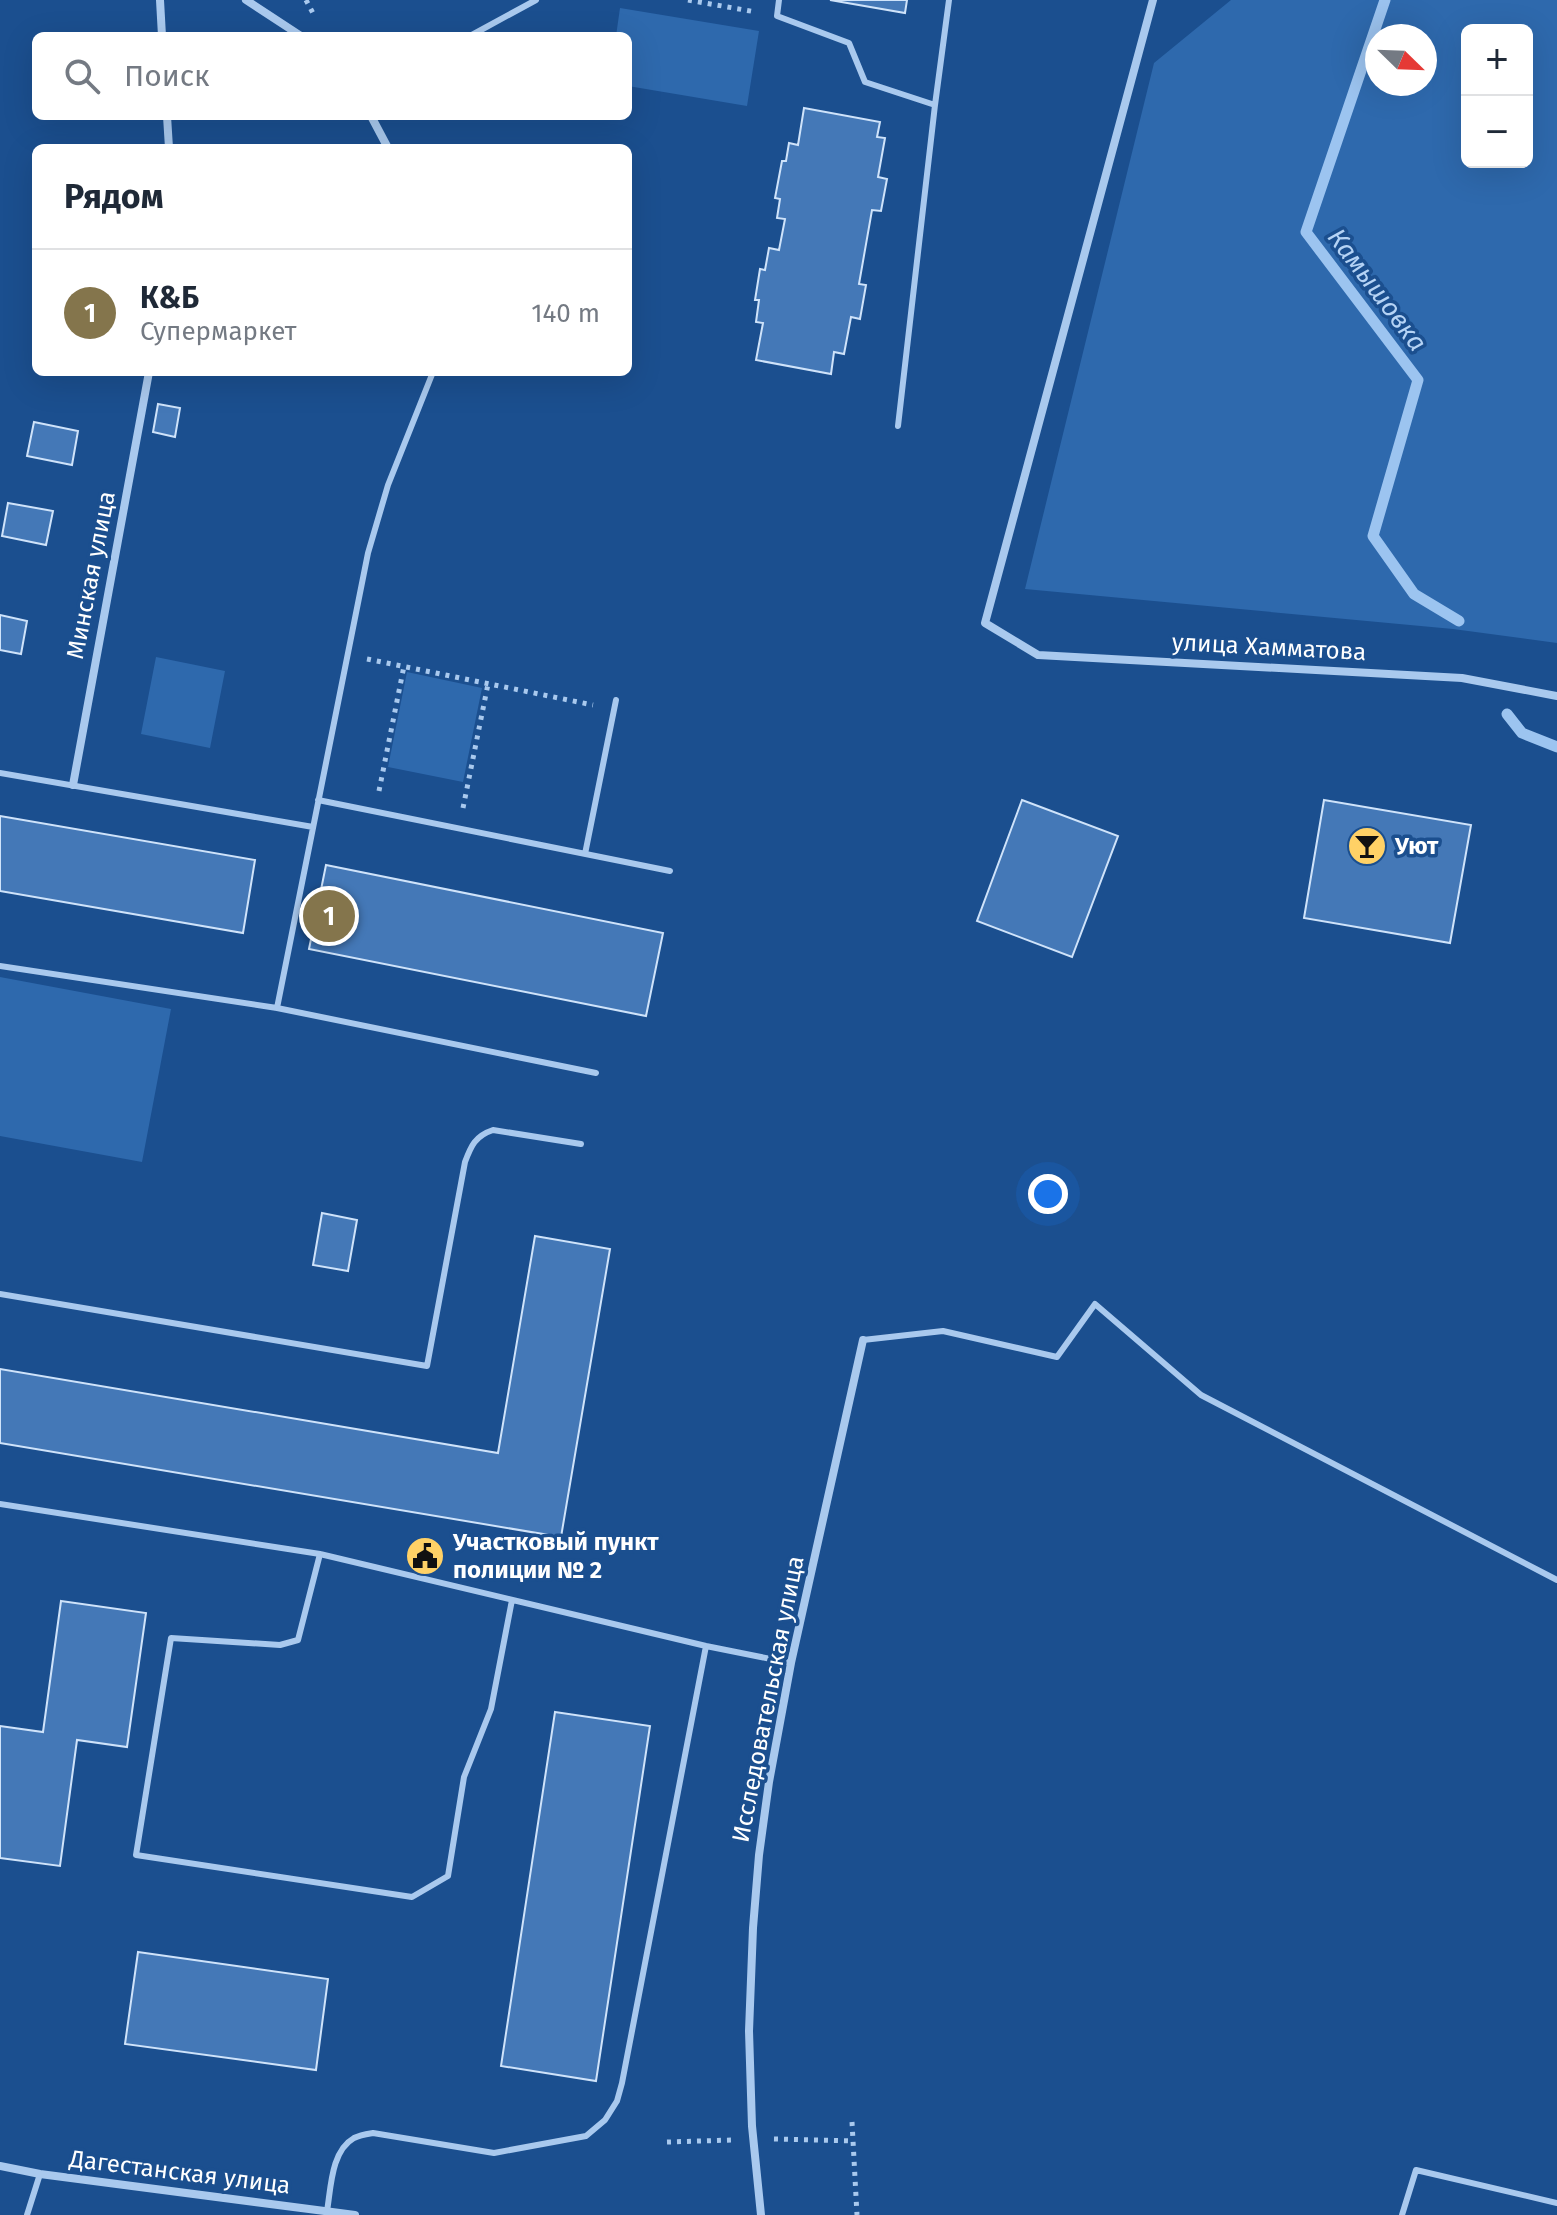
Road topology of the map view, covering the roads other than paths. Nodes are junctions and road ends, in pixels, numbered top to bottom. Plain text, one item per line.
1 (160, 0) edge
2 (246, 0) edge
3 (536, 0) edge
4 (779, 0) edge
5 (949, 0) edge
6 (1153, 0) edge
7 (162, 32) edge
8 (295, 32) edge
9 (477, 32) edge
10 (935, 105) junction
11 (167, 120) edge
12 (373, 120) edge
13 (169, 144) edge
14 (386, 144) edge
15 (148, 376) edge
16 (431, 376) edge
17 (898, 426) dead end
18 (1557, 696) edge
19 (616, 700) dead end
20 (0, 773) edge
21 (73, 785) junction
22 (318, 800) junction
23 (313, 827) junction
24 (585, 854) junction
25 (670, 871) dead end
26 (0, 966) edge
27 (277, 1008) junction
28 (596, 1073) dead end
29 (581, 1144) dead end
30 (0, 1294) edge
31 (863, 1340) joint
32 (0, 1504) edge
33 (320, 1554) junction
34 (1557, 1580) edge
35 (512, 1600) junction
36 (706, 1646) junction
37 (791, 1663) junction
38 (0, 2166) edge
39 (40, 2174) junction
40 (1557, 2203) edge
41 (327, 2211) junction
42 (27, 2215) edge
43 (355, 2215) edge
44 (761, 2215) edge
45 (1402, 2215) edge

1 - 7 street
2 - 8 street
3 - 9 lane
4 - 10 lane
5 - 10 lane
6 - 18 street, улица Хамматова
10 - 17 lane
11 - 13 street
12 - 14 street
15 - 21 street, Минская улица
16 - 22 lane
19 - 24 lane
20 - 21 lane
21 - 23 lane
22 - 23 lane
22 - 24 lane
23 - 27 lane
24 - 25 lane
26 - 27 lane
27 - 28 lane
29 - 30 lane
31 - 34 lane
31 - 37 street, Исследовательская улица
32 - 33 lane
33 - 35 lane
33 - 35 lane
35 - 36 lane
36 - 37 lane
36 - 41 lane
37 - 44 street, Исследовательская улица
38 - 39 street, Дагестанская улица
39 - 41 street, Дагестанская улица
39 - 42 lane
40 - 45 lane
41 - 43 street, Дагестанская улица

